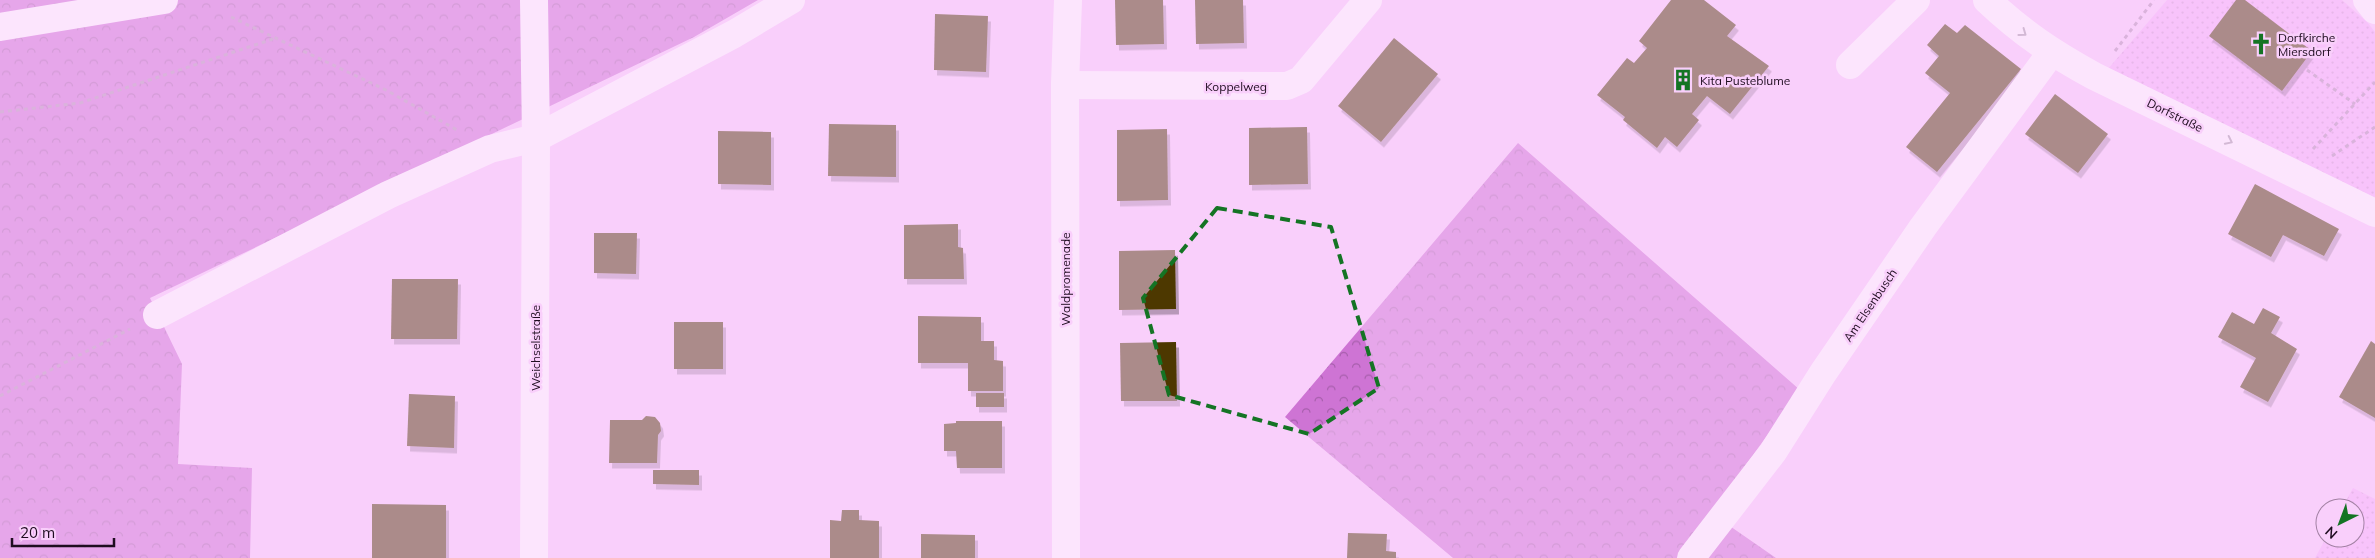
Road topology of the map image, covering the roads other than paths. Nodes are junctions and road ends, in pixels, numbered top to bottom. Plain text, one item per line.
1 (164, 0) edge
2 (534, 0) edge
3 (791, 0) edge
4 (1068, 0) edge
5 (1368, 0) edge
6 (1916, 0) edge
7 (1987, 0) edge
8 (2367, 0) edge
9 (2375, 10) edge
10 (0, 27) edge
11 (2051, 53) junction
12 (1850, 65) dead end
13 (1065, 85) junction
14 (536, 138) junction
15 (2375, 213) edge
16 (157, 315) road end
17 (534, 558) edge
18 (1066, 558) edge
19 (1691, 558) edge

1 - 10 street
2 - 14 street, Weichselstraße
3 - 14 street
4 - 13 street, Waldpromenade
5 - 13 street, Koppelweg
6 - 12 street
7 -> 11 street, Dorfstraße
8 - 9 street
11 -> 15 street, Dorfstraße
11 - 19 street, Am Elsenbusch
13 - 18 street, Waldpromenade
14 - 16 street
14 - 17 street, Weichselstraße

